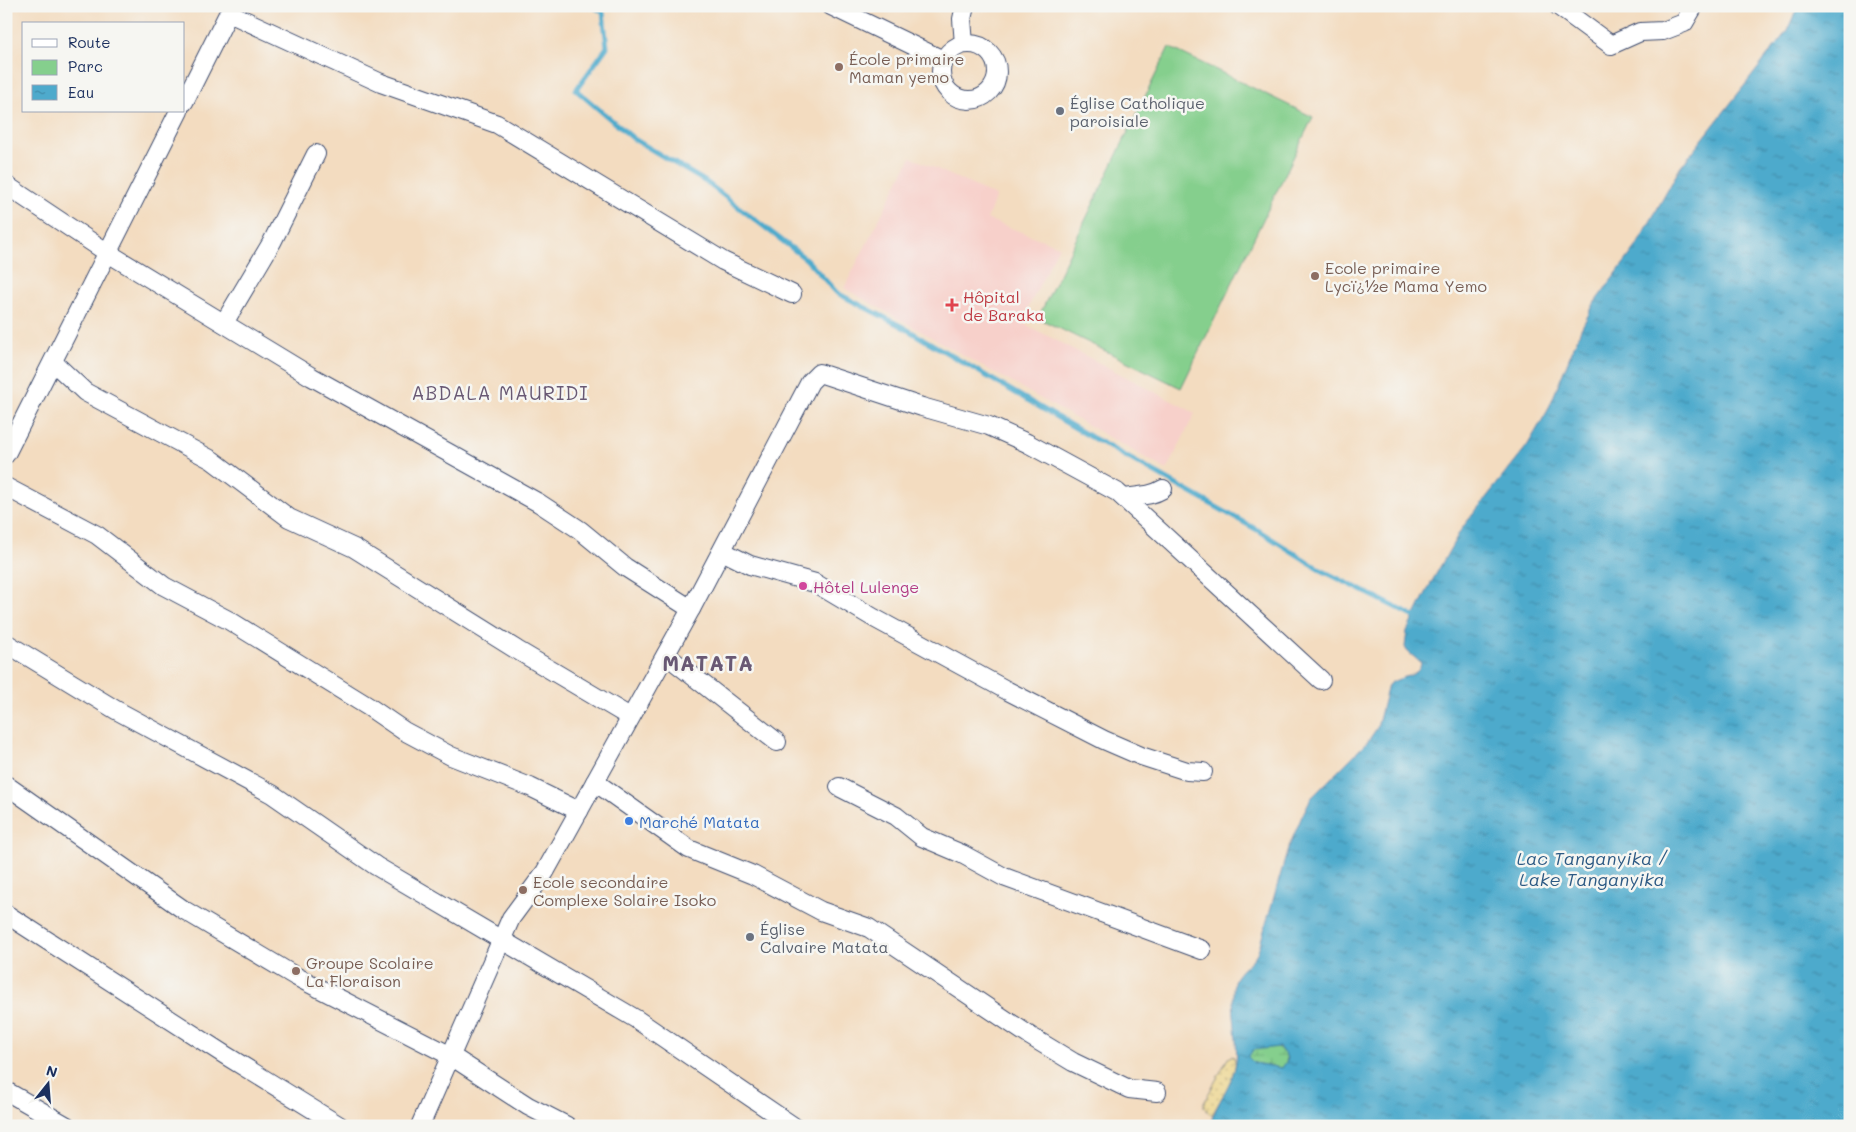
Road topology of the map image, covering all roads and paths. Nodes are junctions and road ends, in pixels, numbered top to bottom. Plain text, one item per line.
1 (831, 6) edge
2 (965, 6) edge
3 (1558, 6) edge
4 (1694, 6) edge
5 (230, 9) edge
6 (964, 44) junction
7 (943, 60) junction
8 (185, 100) edge
9 (178, 112) edge
10 (316, 154) dead end
11 (6, 185) edge
12 (108, 253) junction
13 (792, 294) dead end
14 (224, 323) junction
15 (53, 362) junction
16 (6, 454) edge
17 (6, 487) edge
18 (1163, 489) dead end
19 (1125, 498) junction
20 (722, 551) junction
21 (691, 609) junction
22 (6, 643) edge
23 (666, 655) junction
24 (1322, 680) dead end
25 (630, 717) junction
26 (777, 742) dead end
27 (1203, 772) dead end
28 (595, 782) junction
29 (6, 785) edge
30 (839, 787) dead end
31 (578, 811) junction
32 (6, 914) edge
33 (501, 941) junction
34 (1202, 950) dead end
35 (451, 1056) junction
36 (1157, 1092) dead end
37 (9, 1098) edge
38 (67, 1126) edge
39 (340, 1126) edge
40 (420, 1126) edge
41 (567, 1126) edge
42 (793, 1126) edge

1 - 7 street
2 - 6 street
3 - 4 street
5 - 8 street
5 - 13 street
6 - 7 street
6 - 7 street
9 - 12 street
10 - 14 street
11 - 12 street
12 - 14 street
12 - 15 street
14 - 21 street
15 - 16 street
15 - 25 street
17 - 31 street
18 - 19 street
19 - 20 street
19 - 24 street
20 - 21 street
20 - 27 street
21 - 23 street
22 - 33 street
23 - 25 street
23 - 26 street
25 - 28 street
28 - 31 street
28 - 36 street
29 - 35 street
30 - 34 street
31 - 33 street
32 - 39 street
33 - 35 street
33 - 42 street
35 - 40 street
35 - 41 street
37 - 38 street

